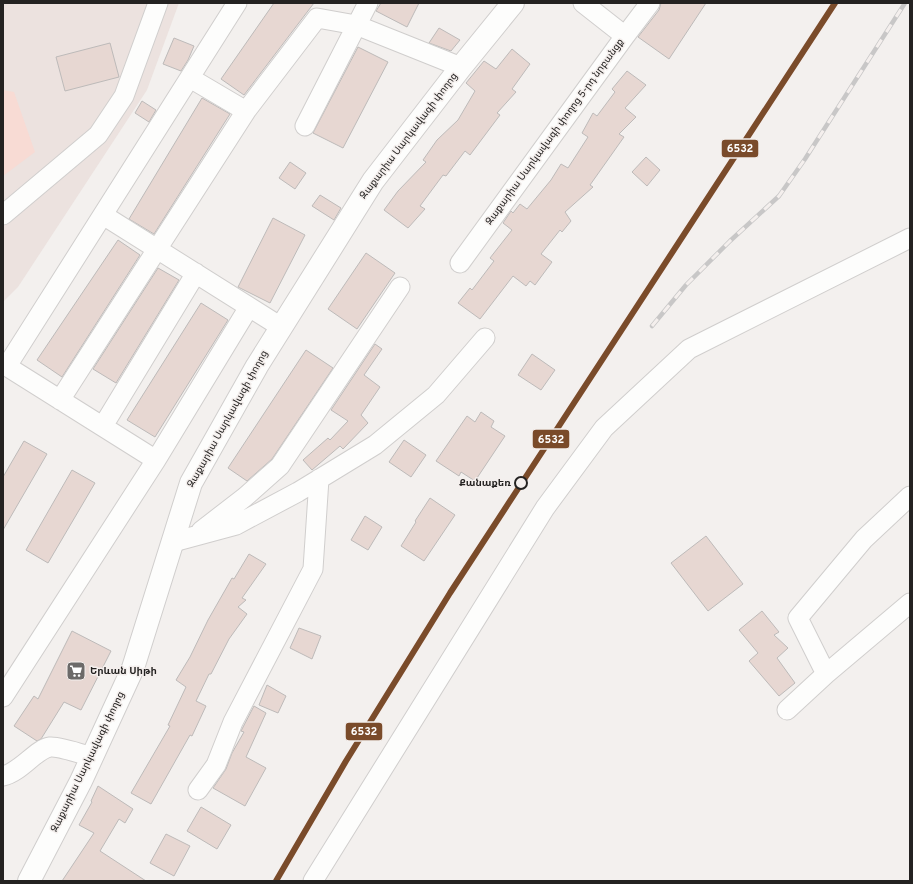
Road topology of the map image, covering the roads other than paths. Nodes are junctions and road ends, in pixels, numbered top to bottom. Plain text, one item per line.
1 (158, 3) edge
2 (237, 3) edge
3 (368, 3) edge
4 (513, 3) edge
5 (583, 3) edge
6 (650, 3) edge
7 (356, 25) junction
8 (625, 36) junction
9 (461, 67) junction
10 (190, 78) junction
11 (246, 111) junction
12 (305, 126) dead end
13 (3, 215) edge
14 (103, 215) junction
15 (910, 238) edge
16 (157, 249) junction
17 (460, 263) dead end
18 (196, 273) junction
19 (400, 287) dead end
20 (249, 307) junction
21 (281, 327) junction
22 (485, 338) dead end
23 (5, 365) edge
24 (60, 400) junction
25 (102, 426) junction
26 (156, 460) junction
27 (319, 479) junction
28 (910, 496) edge
29 (195, 536) junction
30 (173, 542) junction
31 (910, 603) edge
32 (826, 674) junction
33 (3, 697) edge
34 (787, 710) dead end
35 (92, 757) junction
36 (3, 776) edge
37 (198, 790) dead end
38 (29, 881) edge
39 (313, 881) edge

1 - 13 street
2 - 10 street
3 - 7 street
4 - 9 main road, Զաքարիա Սարկավագի փողոց
5 - 8 street
6 - 8 street, Զաքարիա Սարկավագի փողոց 5-րդ նրբանցք
7 - 9 street
7 - 11 street
7 - 12 street
8 - 17 street, Զաքարիա Սարկավագի փողոց 5-րդ նրբանցք
9 - 21 main road, Զաքարիա Սարկավագի փողոց
10 - 11 street
10 - 14 street
11 - 16 street
14 - 16 street
14 - 23 street
15 - 39 street
16 - 18 street
16 - 24 street
18 - 20 street
18 - 25 street
19 - 29 street
20 - 21 street
20 - 26 street
21 - 30 main road, Զաքարիա Սարկավագի փողոց
22 - 27 street
23 - 24 street
24 - 25 street
25 - 26 street
26 - 33 street
27 - 29 street
27 - 37 street
28 - 32 street
29 - 30 street
30 - 35 main road, Զաքարիա Սարկավագի փողոց
31 - 32 street
32 - 34 street
35 - 36 street
35 - 38 main road, Զաքարիա Սարկավագի փողոց

